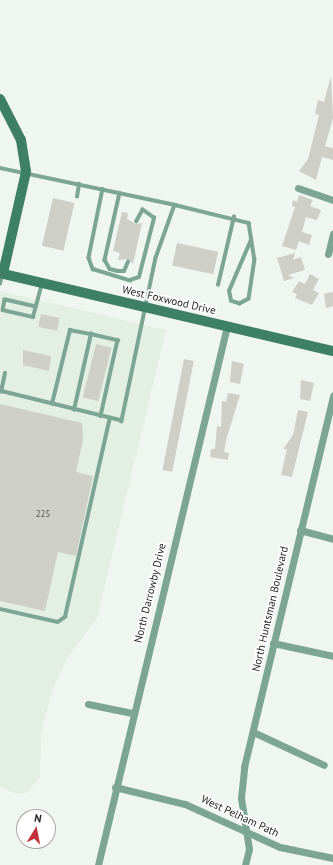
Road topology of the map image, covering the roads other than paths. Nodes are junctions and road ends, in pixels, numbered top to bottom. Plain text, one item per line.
1 (0, 99) edge
2 (0, 168) edge
3 (26, 172) junction
4 (80, 184) junction
5 (298, 188) dead end
6 (103, 189) junction
7 (120, 193) junction
8 (77, 197) dead end
9 (333, 200) edge
10 (175, 205) junction
11 (234, 217) junction
12 (137, 221) dead end
13 (333, 234) edge
14 (251, 240) junction
15 (328, 254) dead end
16 (128, 262) dead end
17 (1, 273) edge
18 (42, 282) junction
19 (0, 284) edge
20 (218, 285) dead end
21 (36, 307) junction
22 (147, 307) junction
23 (226, 326) junction
24 (91, 334) junction
25 (333, 351) edge
26 (5, 373) dead end
27 (0, 392) edge
28 (333, 395) edge
29 (52, 404) junction
30 (74, 410) junction
31 (101, 416) junction
32 (110, 418) junction
33 (330, 420) edge
34 (300, 530) junction
35 (333, 539) edge
36 (0, 609) edge
37 (273, 643) junction
38 (333, 656) edge
39 (88, 704) dead end
40 (132, 713) junction
41 (253, 732) junction
42 (324, 764) dead end
43 (115, 787) junction
44 (246, 830) junction
45 (333, 858) edge
46 (98, 865) edge
47 (245, 865) edge

1 - 3 main road
2 - 3 lane
3 - 4 lane
3 - 17 main road
4 - 6 lane
4 - 8 lane
5 - 9 street
6 - 7 lane
6 - 12 lane
7 - 10 lane
7 - 16 lane
10 - 11 lane
10 - 22 lane
11 - 14 lane
11 - 20 lane
13 - 15 street
14 - 14 lane
17 - 18 main road, West Foxwood Drive
17 - 19 lane
18 - 21 lane
18 - 22 main road, West Foxwood Drive
21 - 21 lane
22 - 23 main road, West Foxwood Drive
22 - 32 lane
23 - 25 main road, West Foxwood Drive
23 - 40 street, North Darrowby Drive
24 - 29 lane
24 - 30 lane
24 - 31 lane
26 - 27 lane
27 - 29 lane
28 - 33 street, North Huntsman Boulevard
29 - 30 lane
30 - 31 lane
31 - 32 lane
32 - 36 lane
33 - 34 street, North Huntsman Boulevard
34 - 35 street
34 - 37 street, North Huntsman Boulevard
37 - 38 street
37 - 41 street, North Huntsman Boulevard
39 - 40 street
40 - 43 street, North Darrowby Drive
41 - 42 street
41 - 44 street, North Huntsman Boulevard
43 - 44 street, West Pelham Path
43 - 46 street, North Darrowby Drive
44 - 45 street, West Pelham Path
44 - 47 street, North Huntsman Boulevard

